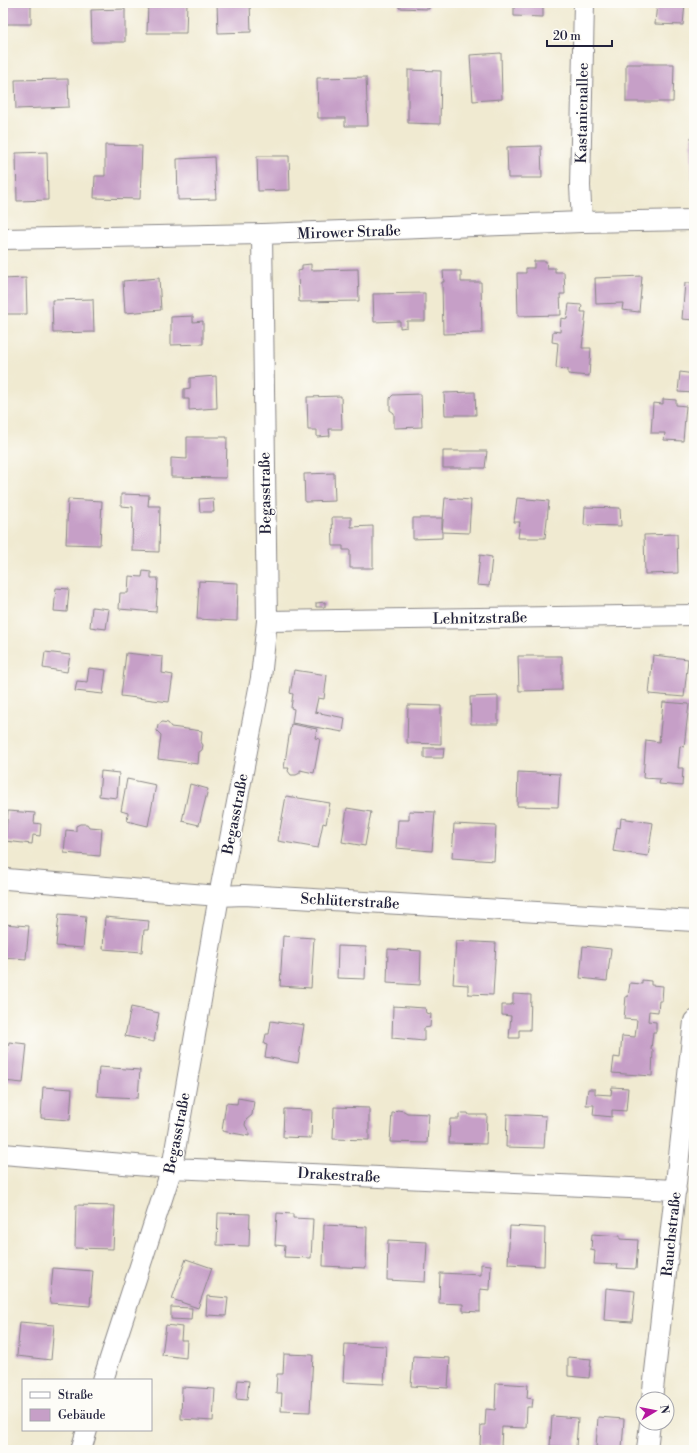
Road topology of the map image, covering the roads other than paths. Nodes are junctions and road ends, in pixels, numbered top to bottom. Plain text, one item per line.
1 (584, 3) edge
2 (694, 220) edge
3 (582, 222) junction
4 (262, 234) junction
5 (3, 239) edge
6 (694, 615) edge
7 (267, 621) junction
8 (6, 879) dead end
9 (219, 896) junction
10 (694, 921) edge
11 (694, 1021) edge
12 (3, 1154) edge
13 (172, 1168) junction
14 (676, 1190) junction
15 (103, 1379) edge
16 (653, 1391) edge
17 (87, 1431) edge
18 (649, 1431) edge
19 (81, 1450) edge
20 (647, 1450) edge

1 - 3 street, Kastanienallee
2 - 3 street, Mirower Straße
3 - 4 street, Mirower Straße
4 - 5 street, Mirower Straße
4 - 7 street, Begasstraße
6 - 7 street, Lehnitzstraße
7 - 9 street, Begasstraße
8 - 9 street, Schlüterstraße
9 - 10 street, Schlüterstraße
9 - 13 street, Begasstraße
11 - 14 street, Rauchstraße
12 - 13 street, Drakestraße
13 - 14 street, Drakestraße
13 - 15 street, Begasstraße
14 - 16 street, Rauchstraße
17 - 19 street
18 - 20 street

